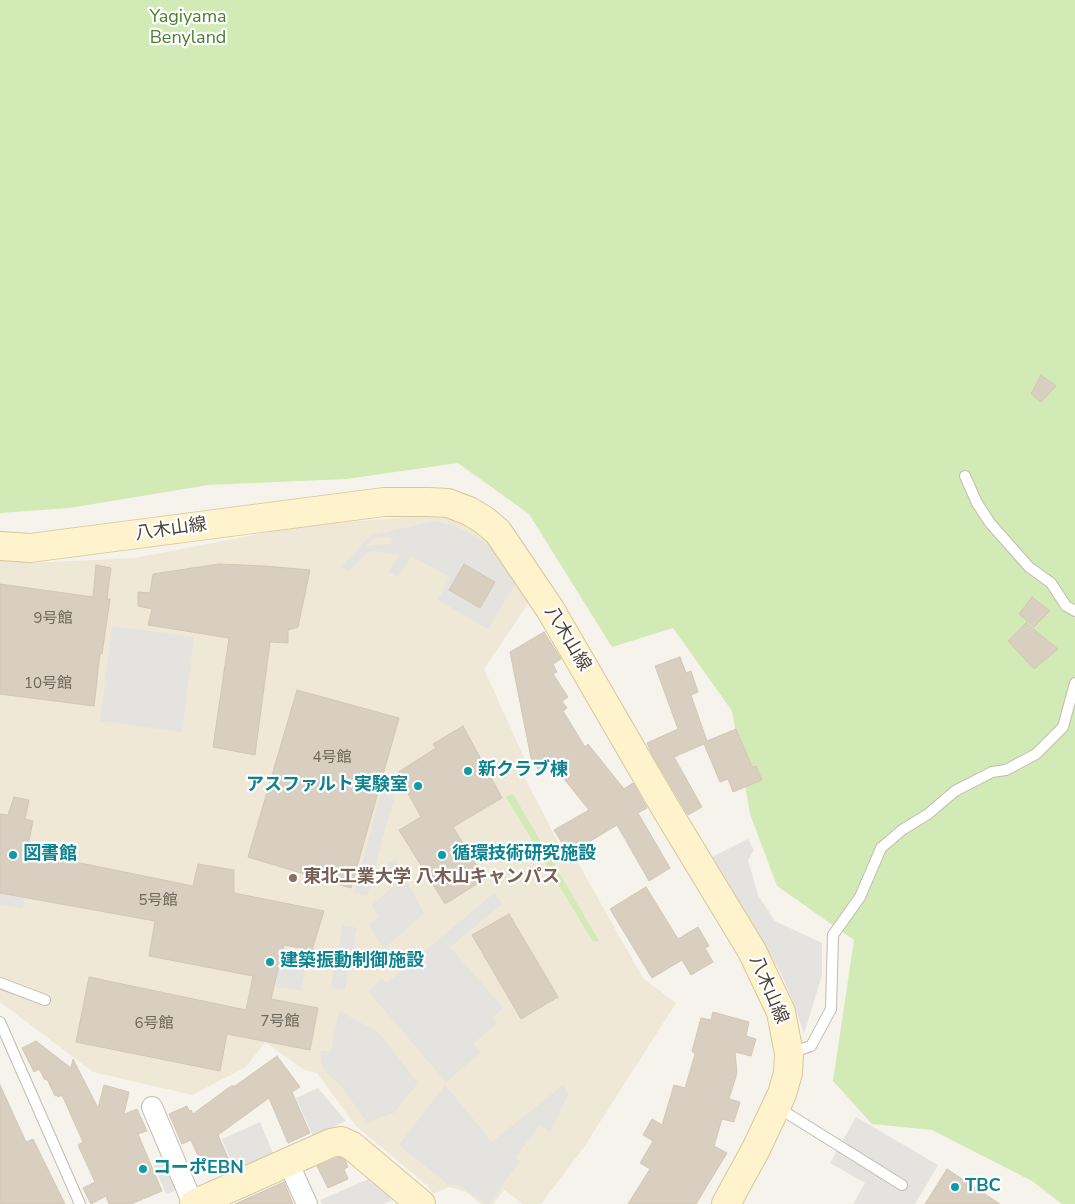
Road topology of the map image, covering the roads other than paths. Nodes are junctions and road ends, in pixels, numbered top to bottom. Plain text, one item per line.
1 (965, 476) dead end
2 (0, 546) edge
3 (1075, 611) edge
4 (1075, 683) edge
5 (0, 983) edge
6 (45, 1000) dead end
7 (0, 1022) edge
8 (789, 1054) junction
9 (152, 1107) dead end
10 (776, 1107) junction
11 (288, 1162) junction
12 (902, 1185) dead end
13 (80, 1204) edge
14 (193, 1204) edge
15 (307, 1204) edge
16 (421, 1204) edge
17 (726, 1204) edge

1 - 3 lane
2 - 8 street, 八木山線
4 - 8 lane
5 - 6 lane
7 - 13 lane
8 - 10 street, 八木山線
9 - 14 street
10 - 12 lane
10 - 17 street, 八木山線
11 - 14 street
11 - 15 street
11 - 16 street

